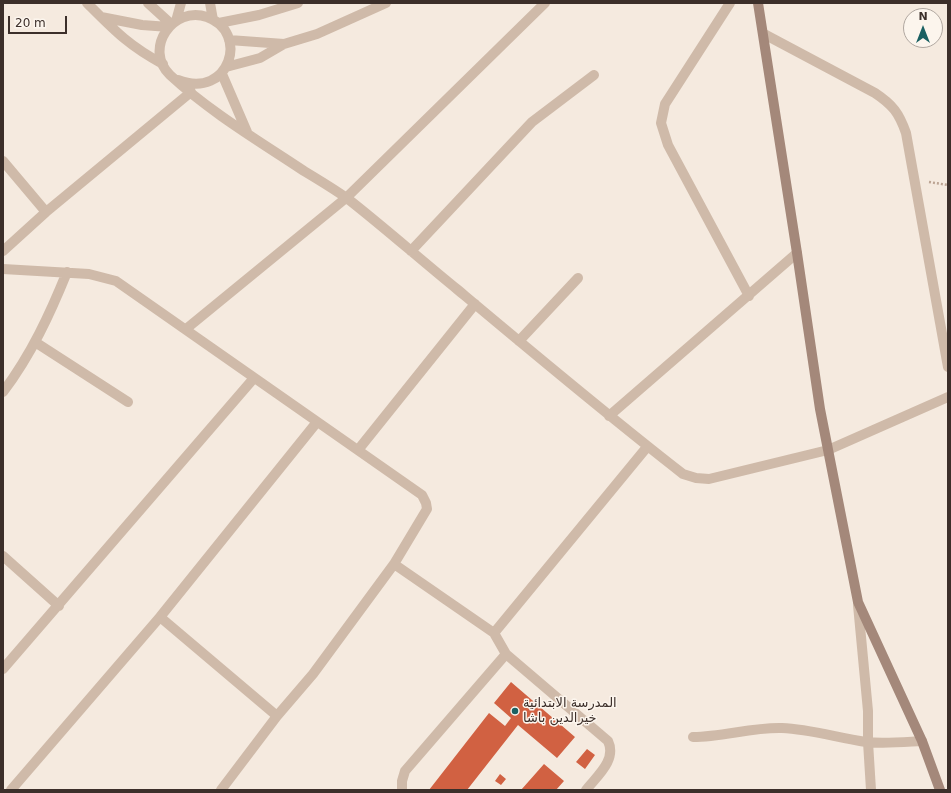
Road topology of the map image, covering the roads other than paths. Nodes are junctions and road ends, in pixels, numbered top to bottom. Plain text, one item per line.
1 (87, 3) edge
2 (148, 3) edge
3 (181, 3) edge
4 (210, 3) edge
5 (298, 3) edge
6 (386, 3) edge
7 (545, 3) edge
8 (730, 3) edge
9 (758, 3) edge
10 (101, 17) junction
11 (216, 21) junction
12 (172, 24) junction
13 (764, 34) junction
14 (229, 40) junction
15 (284, 44) junction
16 (163, 64) junction
17 (224, 70) junction
18 (594, 75) dead end
19 (178, 80) junction
20 (191, 92) junction
21 (248, 134) junction
22 (3, 160) edge
23 (346, 198) junction
24 (46, 212) junction
25 (411, 251) junction
26 (3, 252) edge
27 (797, 253) junction
28 (3, 269) edge
29 (67, 272) junction
30 (578, 278) dead end
31 (749, 296) junction
32 (475, 304) junction
33 (186, 329) junction
34 (519, 341) junction
35 (35, 342) junction
36 (948, 367) edge
37 (254, 378) junction
38 (3, 392) edge
39 (948, 397) edge
40 (128, 402) dead end
41 (609, 416) junction
42 (317, 422) junction
43 (647, 447) junction
44 (358, 450) junction
45 (828, 450) junction
46 (3, 556) edge
47 (394, 564) junction
48 (858, 602) junction
49 (59, 606) junction
50 (160, 617) junction
51 (494, 633) junction
52 (506, 654) junction
53 (3, 669) edge
54 (277, 716) junction
55 (693, 737) dead end
56 (922, 741) junction
57 (868, 742) junction
58 (11, 790) edge
59 (221, 790) edge
60 (402, 790) edge
61 (586, 790) edge
62 (871, 790) edge
63 (940, 790) edge

1 - 10 street
2 - 12 street
3 - 12 street
4 - 11 street
5 - 11 street
6 - 15 street
7 - 23 street
8 - 31 street
9 - 13 street
10 - 12 street
10 - 16 street
11 - 12 street
11 - 14 street
12 - 16 street
13 - 27 street
13 - 36 street
14 - 15 street
14 - 17 street
15 - 17 street
16 - 19 street
17 - 19 street
17 - 21 street
18 - 25 street
19 - 20 street
20 - 21 street
20 - 24 street
21 - 23 street
22 - 24 street
23 - 25 street
23 - 33 street
24 - 26 street
25 - 32 street
27 - 31 street
27 - 45 street
28 - 29 street
29 - 33 street
29 - 35 street
30 - 34 street
31 - 41 street
32 - 34 street
32 - 44 street
33 - 37 street
34 - 41 street
35 - 38 street
35 - 40 street
37 - 42 street
37 - 49 street
39 - 45 street
41 - 43 street
42 - 44 street
42 - 50 street
43 - 45 street
43 - 51 street
44 - 47 street
45 - 48 street
46 - 49 street
47 - 51 street
47 - 54 street
48 - 56 street
48 - 57 street
49 - 53 street
50 - 54 street
50 - 58 street
51 - 52 street
52 - 60 street
52 - 61 street
54 - 59 street
55 - 57 street
56 - 57 street
56 - 63 street
57 - 62 street

